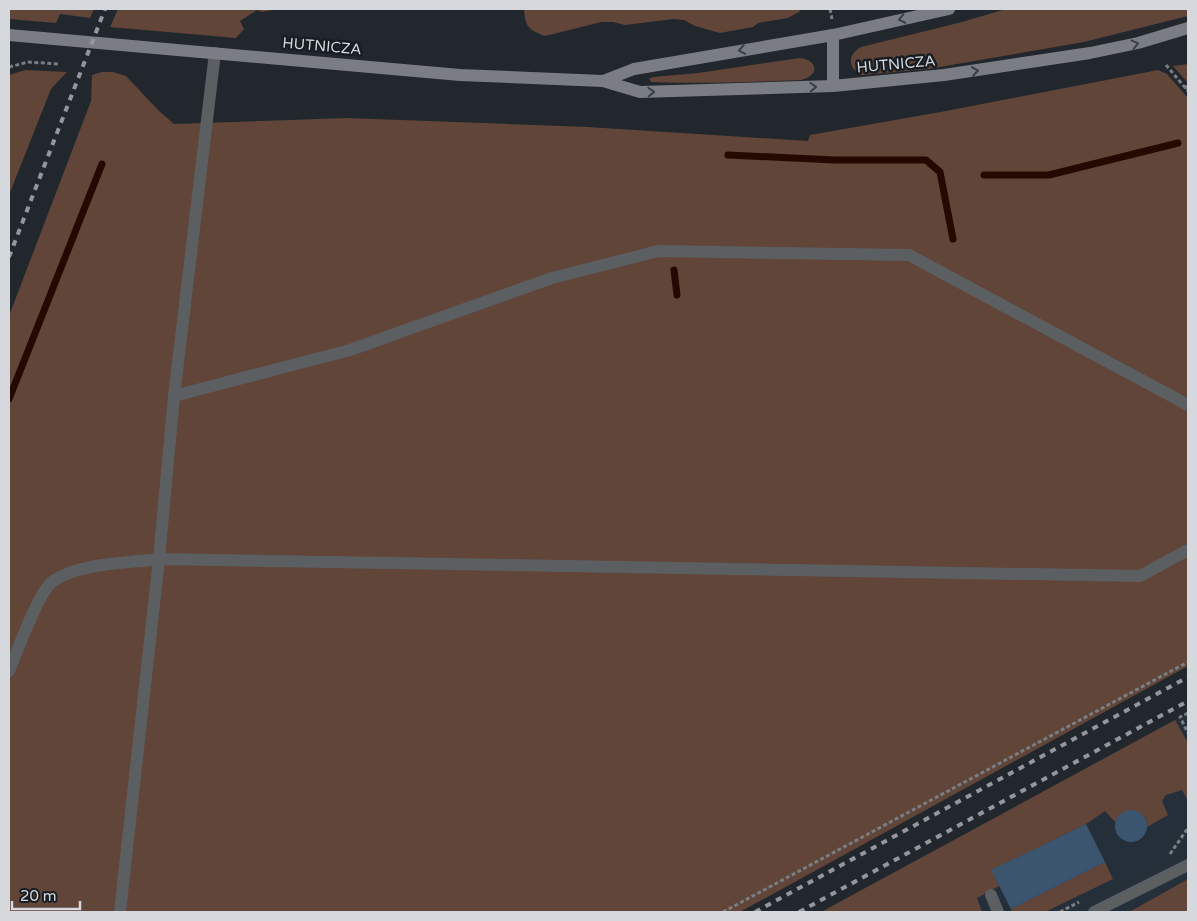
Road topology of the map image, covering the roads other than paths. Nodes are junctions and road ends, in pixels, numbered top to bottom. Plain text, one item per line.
1 (949, 9) edge
2 (1188, 28) edge
3 (9, 35) edge
4 (833, 35) junction
5 (215, 53) junction
6 (604, 81) junction
7 (833, 86) junction
8 (174, 396) junction
9 (1188, 405) edge
10 (1188, 550) edge
11 (159, 559) junction
12 (9, 671) edge
13 (1188, 865) edge
14 (991, 896) dead end
15 (120, 912) edge
16 (998, 912) edge
17 (1094, 912) edge

1 -> 4 main road, HUTNICZA
7 -> 2 main road, HUTNICZA
3 - 5 main road, HUTNICZA
4 -> 6 main road, HUTNICZA
4 - 7 main road
5 - 6 main road, HUTNICZA
5 - 8 lane
6 -> 7 main road, HUTNICZA
8 - 9 lane
8 - 11 lane
10 - 11 lane
11 - 12 lane
11 - 15 lane
13 - 17 lane
14 - 16 lane

